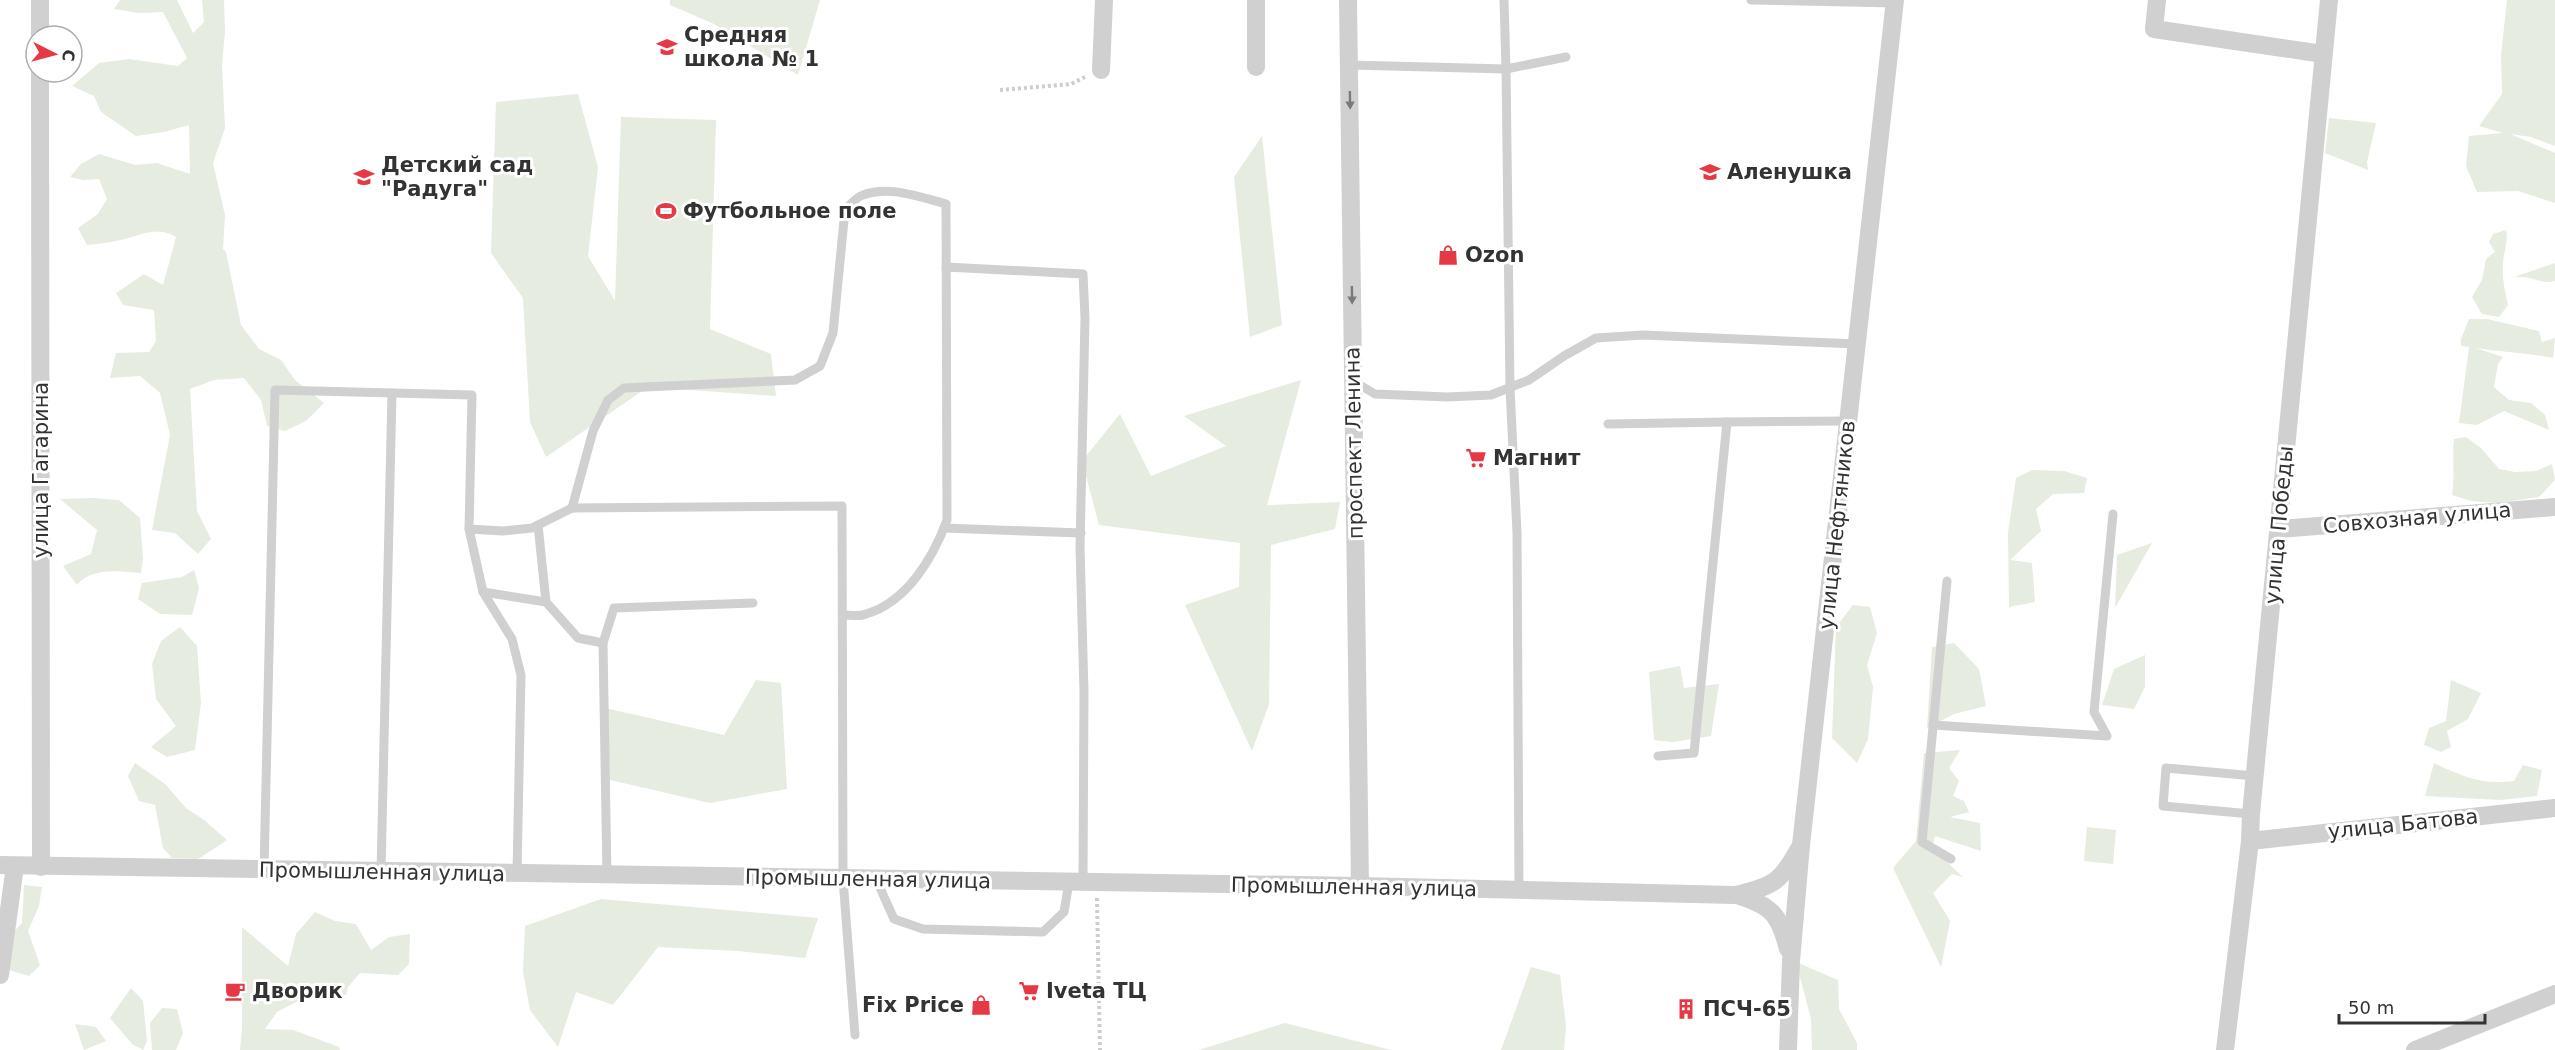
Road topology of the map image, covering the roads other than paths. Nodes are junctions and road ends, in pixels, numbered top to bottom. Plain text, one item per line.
1 (40, 0) edge
2 (1104, 0) edge
3 (1256, 0) edge
4 (1348, 0) edge
5 (1504, 0) edge
6 (1751, 0) edge
7 (2157, 0) edge
8 (2328, 0) edge
9 (1895, 2) edge
10 (40, 24) edge
11 (2323, 54) junction
12 (1566, 57) dead end
13 (1350, 65) junction
14 (1256, 67) dead end
15 (1506, 69) junction
16 (1101, 70) road end
17 (40, 84) edge
18 (946, 267) junction
19 (1858, 344) junction
20 (1353, 381) junction
21 (1510, 388) junction
22 (392, 393) junction
23 (1849, 421) junction
24 (1727, 422) junction
25 (1608, 424) dead end
26 (2555, 507) edge
27 (572, 508) junction
28 (2113, 514) dead end
29 (538, 525) junction
30 (944, 528) junction
31 (469, 529) junction
32 (2279, 529) junction
33 (1081, 533) junction
34 (1947, 581) dead end
35 (483, 592) junction
36 (546, 602) junction
37 (753, 603) dead end
38 (843, 615) junction
39 (603, 643) junction
40 (1933, 725) junction
41 (1658, 756) dead end
42 (2255, 776) junction
43 (2555, 808) edge
44 (2251, 814) junction
45 (2250, 841) junction
46 (1801, 845) junction
47 (1951, 859) dead end
48 (7, 865) edge
49 (41, 867) junction
50 (264, 870) junction
51 (381, 872) junction
52 (517, 874) junction
53 (607, 875) junction
54 (843, 879) junction
55 (876, 879) junction
56 (1083, 882) junction
57 (1360, 886) junction
58 (1519, 890) junction
59 (1735, 895) junction
60 (1791, 961) junction
61 (0, 975) edge
62 (2555, 994) edge
63 (855, 1035) dead end
64 (1788, 1050) edge
65 (2225, 1050) edge
66 (2415, 1050) edge

1 - 10 street
2 - 16 street
3 - 14 street
4 - 13 street, проспект Ленина
5 - 15 lane
6 - 9 lane
7 - 11 street
8 - 11 street, улица Победы
9 - 19 street, улица Нефтяников
11 - 32 street, улица Победы
12 - 15 lane
13 - 15 lane
13 -> 20 street, проспект Ленина
15 - 21 lane
17 - 49 street, улица Гагарина
18 - 27 lane
18 - 30 lane
18 - 33 lane
19 - 21 lane
19 - 23 street, улица Нефтяников
20 - 21 lane
20 - 57 street, проспект Ленина
21 - 58 lane
22 - 31 lane
22 - 50 lane
22 - 51 lane
23 - 24 lane
23 - 46 street, улица Нефтяников
24 - 25 lane
24 - 41 lane
26 - 32 street, Совхозная улица
27 - 29 lane
27 - 38 lane
28 - 40 lane
29 - 31 lane
29 - 36 lane
30 - 33 lane
30 - 38 lane
31 - 35 lane
32 - 42 street, улица Победы
33 - 56 lane
34 - 40 lane
35 - 36 lane
35 - 52 lane
36 - 39 lane
37 - 39 lane
38 - 54 lane
39 - 53 lane
40 - 47 lane
42 - 44 street, улица Победы
42 - 44 lane
43 - 45 street, улица Батова
44 - 45 street, улица Победы
45 - 65 street, улица Победы
46 - 59 street, Промышленная улица
46 - 60 street, улица Нефтяников
48 - 49 street, Промышленная улица
48 - 61 street
49 - 50 street, Промышленная улица
50 - 51 street, Промышленная улица
51 - 52 street, Промышленная улица
52 - 53 street, Промышленная улица
53 - 54 street, Промышленная улица
54 - 55 street, Промышленная улица
54 - 63 lane
55 - 56 street, Промышленная улица
55 - 56 lane
56 - 57 street, Промышленная улица
57 - 58 street, Промышленная улица
58 - 59 street, Промышленная улица
59 - 60 street, Промышленная улица
60 - 64 street, улица Нефтяников
62 - 66 street

